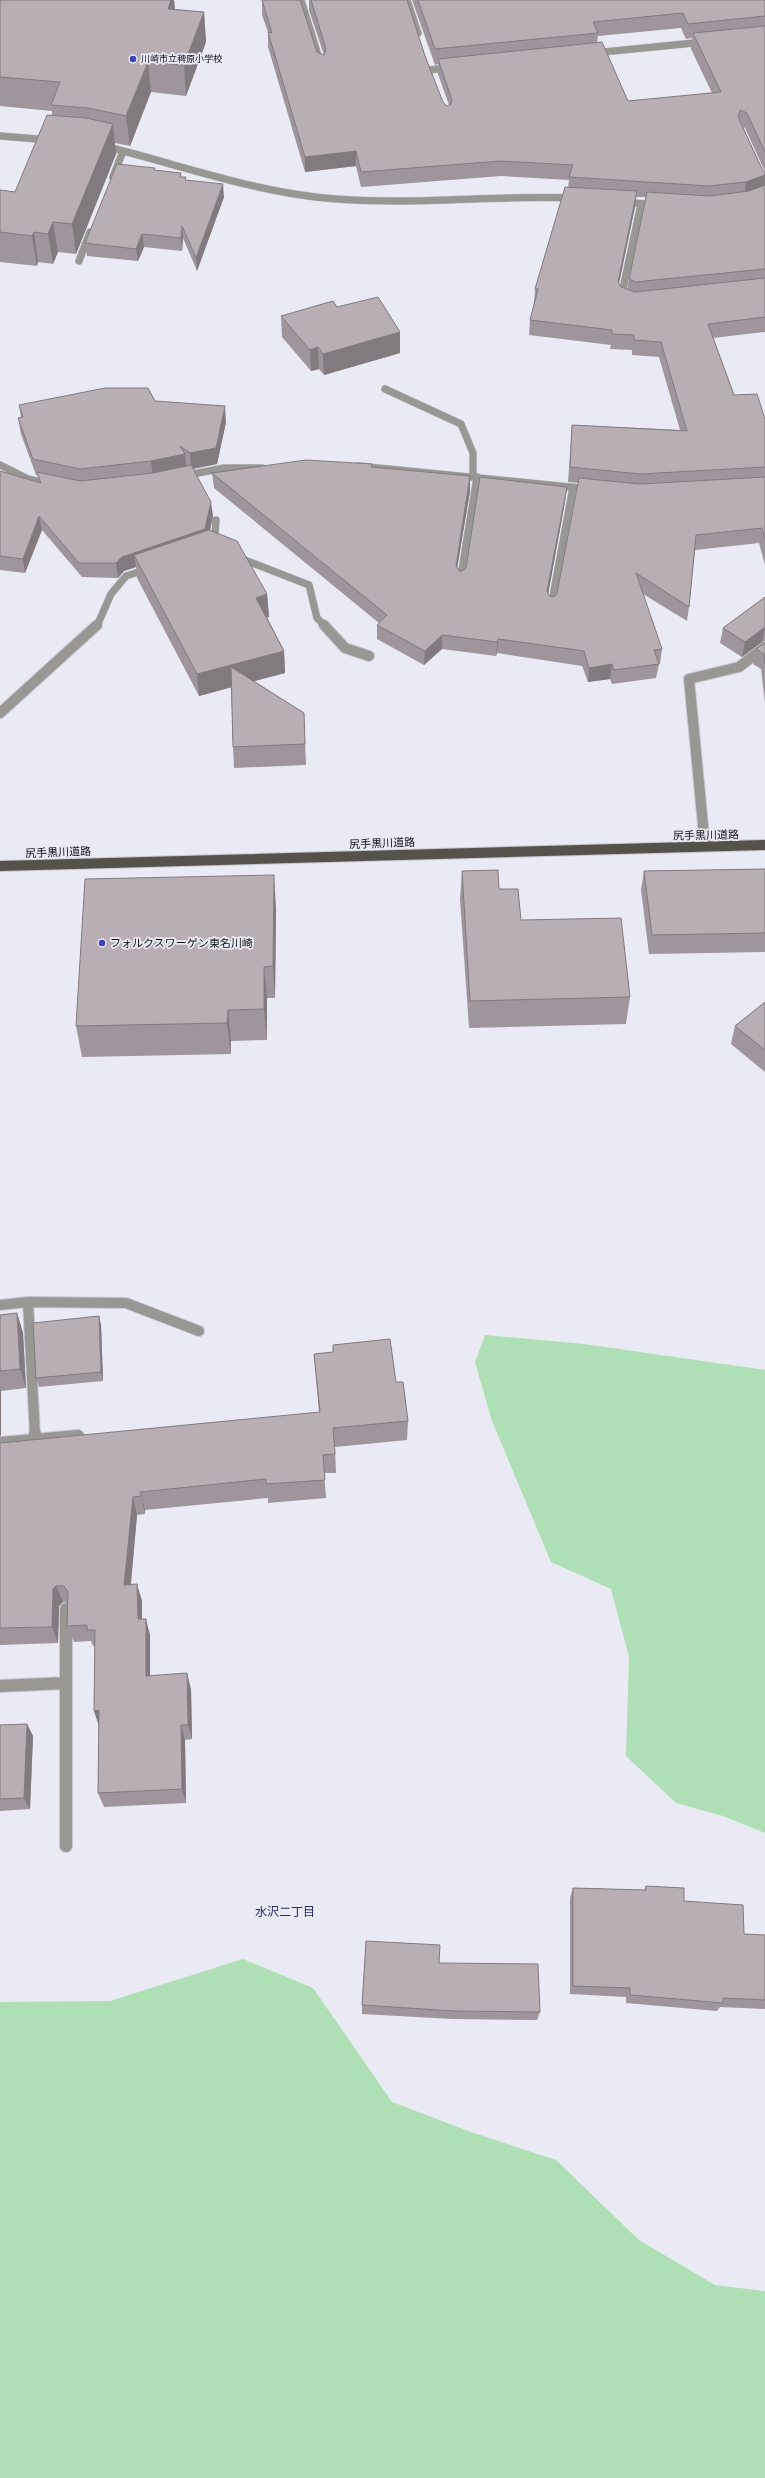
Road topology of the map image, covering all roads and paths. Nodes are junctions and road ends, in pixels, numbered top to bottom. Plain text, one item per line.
1 (301, 0) edge
2 (407, 0) edge
3 (421, 42) edge
4 (710, 42) edge
5 (586, 54) edge
6 (322, 66) edge
7 (461, 67) edge
8 (430, 70) edge
9 (0, 136) edge
10 (60, 141) edge
11 (98, 145) edge
12 (123, 151) junction
13 (108, 187) edge
14 (585, 199) edge
15 (613, 201) edge
16 (641, 204) junction
17 (663, 205) edge
18 (93, 224) edge
19 (78, 261) dead end
20 (633, 302) edge
21 (385, 389) dead end
22 (0, 465) edge
23 (347, 466) edge
24 (270, 467) edge
25 (475, 477) junction
26 (170, 479) edge
27 (59, 485) edge
28 (573, 487) junction
29 (602, 490) edge
30 (216, 520) dead end
31 (154, 567) edge
32 (460, 582) edge
33 (551, 607) edge
34 (765, 647) edge
35 (369, 656) dead end
36 (0, 713) edge
37 (765, 845) edge
38 (705, 846) junction
39 (0, 866) edge
40 (28, 1302) junction
41 (0, 1305) edge
42 (199, 1331) dead end
43 (87, 1436) edge
44 (35, 1438) junction
45 (0, 1443) edge
46 (66, 1609) edge
47 (66, 1683) junction
48 (0, 1686) edge
49 (66, 1846) dead end

1 - 6 street
2 - 3 street
4 - 5 street
7 - 8 street
9 - 10 street
11 - 12 street
12 - 13 street
12 - 14 street
15 - 16 street
16 - 17 street
16 - 20 street
18 - 19 street
21 - 25 street
22 - 27 street
23 - 25 street
24 - 26 street
25 - 28 street
25 - 32 street
28 - 29 street
28 - 33 street
30 - 35 street
31 - 36 street
34 - 38 street
37 - 38 main road, 尻手黒川道路
38 - 39 main road, 尻手黒川道路
40 - 41 street
40 - 42 street
40 - 44 street
43 - 44 street
44 - 45 street
46 - 47 street
47 - 48 street
47 - 49 street

